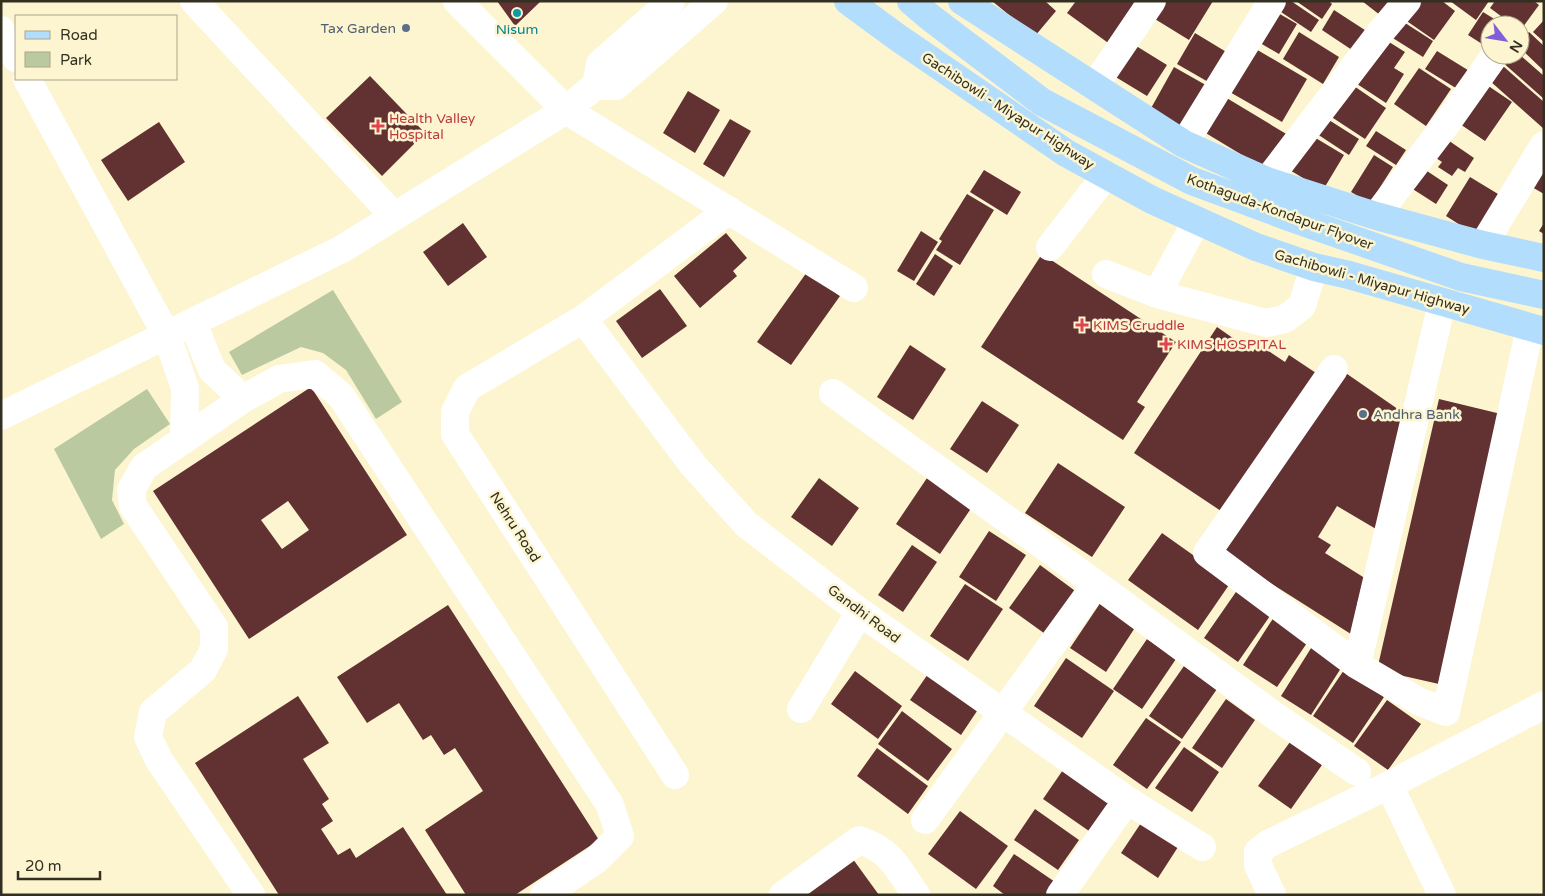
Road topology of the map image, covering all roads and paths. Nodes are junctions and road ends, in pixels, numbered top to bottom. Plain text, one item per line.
1 (194, 1) edge
2 (457, 1) edge
3 (671, 1) edge
4 (714, 1) edge
5 (848, 1) edge
6 (911, 1) edge
7 (962, 1) edge
8 (1152, 1) edge
9 (1272, 1) edge
10 (1408, 1) edge
11 (1, 30) edge
12 (15, 56) edge
13 (1488, 65) edge
14 (29, 80) edge
15 (596, 85) junction
16 (1095, 85) junction
17 (566, 110) junction
18 (1184, 144) junction
19 (1544, 145) edge
20 (1106, 175) junction
21 (1267, 181) junction
22 (729, 210) junction
23 (394, 216) junction
24 (1376, 216) junction
25 (1197, 220) junction
26 (1483, 245) junction
27 (1050, 247) dead end
28 (1544, 258) edge
29 (1314, 267) junction
30 (1106, 274) dead end
31 (854, 288) dead end
32 (1157, 294) junction
33 (1544, 295) edge
34 (1442, 303) junction
35 (583, 319) junction
36 (193, 323) junction
37 (1537, 329) edge
38 (166, 336) junction
39 (1334, 369) dead end
40 (833, 393) dead end
41 (244, 400) junction
42 (1, 416) edge
43 (184, 440) junction
44 (1096, 584) junction
45 (860, 612) junction
46 (1357, 665) junction
47 (1544, 704) edge
48 (801, 710) dead end
49 (1002, 713) junction
50 (1357, 772) dead end
51 (675, 775) dead end
52 (1389, 785) junction
53 (1127, 800) junction
54 (925, 820) dead end
55 (1202, 847) dead end
56 (251, 895) edge
57 (544, 895) edge
58 (784, 895) edge
59 (916, 895) edge
60 (1060, 895) edge
61 (1272, 895) edge
62 (1442, 895) edge

1 - 23 street
2 - 17 street
3 - 15 street
4 - 15 street
5 - 20 main road, Gachibowli - Miyapur Highway
6 - 33 main road, Kothaguda-Kondapur Flyover
7 - 16 main road
8 - 16 street
9 - 18 street
10 - 21 street
11 - 12 street
13 - 24 street
14 - 38 street
15 - 17 street
16 - 18 main road
17 - 22 street
17 - 23 street
18 - 21 main road
19 - 26 street
20 - 25 main road, Gachibowli - Miyapur Highway
20 - 27 street
21 - 24 main road
22 - 31 street
22 - 35 street, Nehru Road
23 - 36 street
24 - 26 main road
25 - 29 main road, Gachibowli - Miyapur Highway
25 - 32 street
26 - 28 main road
29 - 32 street
29 - 34 main road, Gachibowli - Miyapur Highway
30 - 32 street
34 - 37 main road, Gachibowli - Miyapur Highway
34 - 46 street
35 - 45 street, Gandhi Road
35 - 51 street, Nehru Road
36 - 38 street
36 - 41 street
37 - 46 street
38 - 42 street
38 - 43 street
39 - 46 street
40 - 44 street
41 - 43 street
41 - 57 street
43 - 56 street
44 - 49 street
44 - 50 street
45 - 48 street
45 - 49 street, Gandhi Road
47 - 52 street
49 - 53 street, Gandhi Road
49 - 54 street
52 - 61 street
52 - 62 street
53 - 55 street, Gandhi Road
53 - 60 street
58 - 59 street

